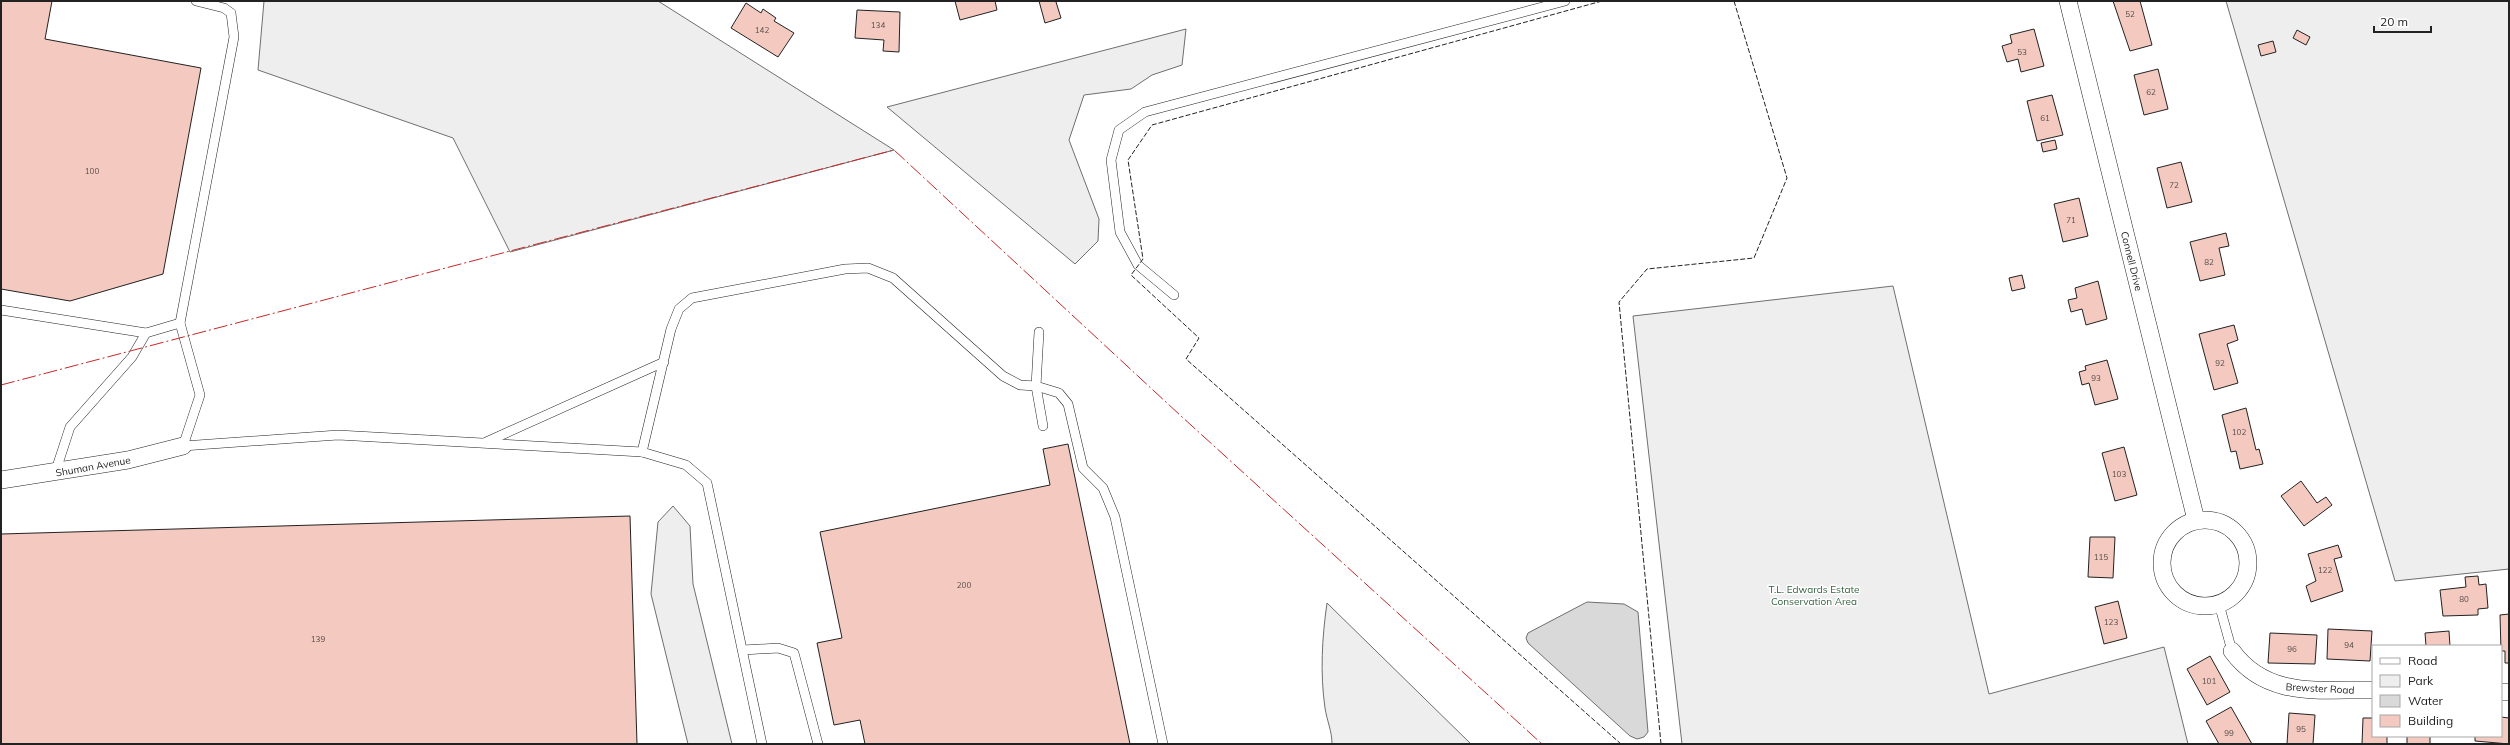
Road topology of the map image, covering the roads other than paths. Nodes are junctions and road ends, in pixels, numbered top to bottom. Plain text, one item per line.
1 (196, 1) edge
2 (1565, 1) edge
3 (2068, 1) edge
4 (1174, 295) dead end
5 (1, 310) edge
6 (180, 323) junction
7 (1039, 332) dead end
8 (146, 333) junction
9 (664, 362) junction
10 (1036, 386) junction
11 (1043, 426) dead end
12 (485, 443) junction
13 (183, 446) junction
14 (642, 452) junction
15 (55, 473) junction
16 (1, 480) edge
17 (2196, 520) junction
18 (2219, 604) junction
19 (743, 650) junction
20 (2232, 651) joint
21 (2372, 690) edge
22 (762, 744) edge
23 (818, 744) edge
24 (1162, 744) edge

1 - 6 lane
2 - 4 lane
3 - 17 street, Connell Drive
5 - 8 lane
6 - 8 lane
6 - 13 lane
7 - 10 lane
8 - 15 lane
9 - 10 lane
9 - 12 lane
9 - 14 lane
10 - 11 lane
10 - 24 lane
12 - 13 lane
12 - 14 lane
13 - 15 street, Shuman Avenue
14 - 19 lane
15 - 16 street, Shuman Avenue
17 - 18 street
17 - 18 street
18 - 20 lane
19 - 22 lane
19 - 23 lane
20 - 21 street, Brewster Road

